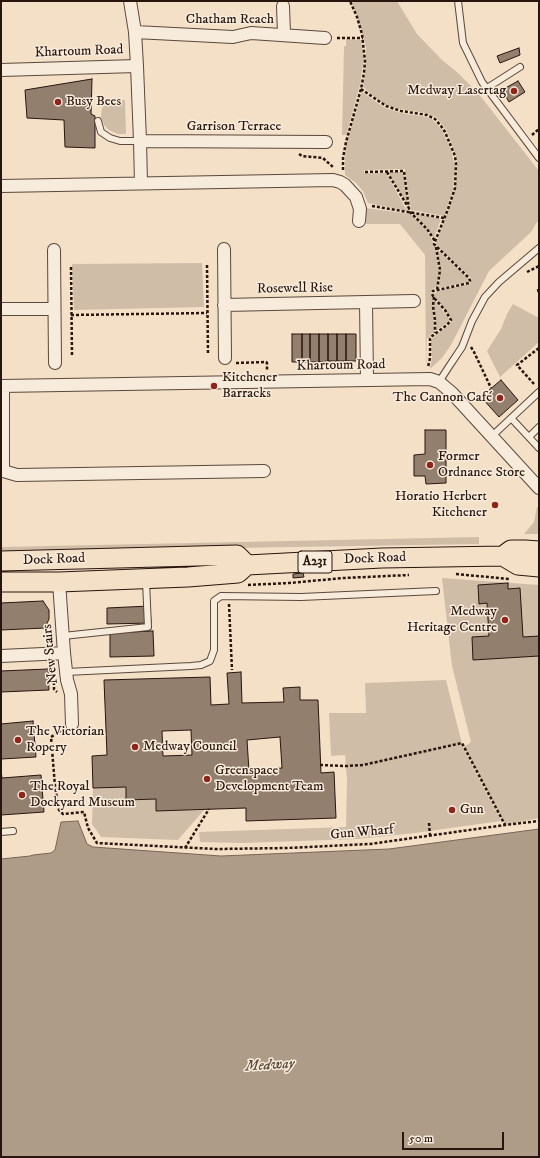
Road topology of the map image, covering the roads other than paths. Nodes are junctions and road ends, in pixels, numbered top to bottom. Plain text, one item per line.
1 (130, 1) edge
2 (458, 1) edge
3 (283, 6) dead end
4 (135, 32) junction
5 (284, 34) junction
6 (325, 38) road end
7 (137, 66) junction
8 (520, 67) dead end
9 (1, 70) edge
10 (487, 88) junction
11 (98, 121) dead end
12 (140, 141) junction
13 (326, 142) dead end
14 (539, 158) edge
15 (140, 183) junction
16 (1, 186) edge
17 (359, 221) dead end
18 (539, 248) edge
19 (224, 249) dead end
20 (54, 250) dead end
21 (414, 301) dead end
22 (366, 302) junction
23 (224, 305) junction
24 (1, 309) edge
25 (54, 309) junction
26 (225, 358) dead end
27 (55, 363) dead end
28 (367, 380) junction
29 (439, 382) junction
30 (2, 386) edge
31 (539, 392) edge
32 (511, 418) junction
33 (539, 427) edge
34 (492, 436) junction
35 (529, 437) junction
36 (539, 448) edge
37 (2, 471) edge
38 (264, 471) dead end
39 (539, 488) edge
40 (539, 551) edge
41 (503, 556) junction
42 (145, 557) junction
43 (60, 559) junction
44 (1, 561) edge
45 (247, 565) junction
46 (539, 566) edge
47 (146, 579) junction
48 (1, 582) edge
49 (60, 582) junction
50 (436, 590) dead end
51 (63, 636) junction
52 (64, 653) junction
53 (1, 656) edge
54 (66, 672) junction
55 (72, 724) road end
56 (13, 831) dead end
57 (1, 832) edge

1 - 4 street
2 - 10 lane
3 - 5 street
4 - 5 street, Chatham Reach
4 - 7 street
5 - 6 street, Chatham Reach
7 - 9 street, Khartoum Road
7 - 12 street, Khartoum Road
8 - 10 lane
10 - 14 lane
11 - 12 lane
12 - 13 street, Garrison Terrace
12 - 15 street, Khartoum Road
15 - 16 street
15 - 17 street
18 - 29 lane
19 - 23 street
20 - 25 street
21 - 22 street, Rosewell Rise
22 - 23 street, Rosewell Rise
22 - 28 street
23 - 26 street
24 - 25 street
25 - 27 street
28 - 29 street, Khartoum Road
28 - 30 street, Khartoum Road
29 - 34 street, Khartoum Road
30 - 37 street
31 - 32 lane
32 - 34 lane
32 - 35 lane
33 - 35 lane
34 - 39 street, Khartoum Road
35 - 36 lane
37 - 38 street
40 - 41 main road, Dock Road / A231
41 - 45 main road, Dock Road / A231
41 - 46 main road, Dock Road / A231
42 - 43 main road, Dock Road
42 - 45 main road, Dock Road
42 - 47 main road
43 - 44 main road, Dock Road
43 - 49 main road
45 - 47 main road, Dock Road / A231
47 - 49 main road, Dock Road / A231
47 - 51 lane
48 - 49 main road, Dock Road / A231
49 - 51 street, New Stairs
50 - 54 lane
51 - 52 street, New Stairs
52 - 53 street
52 - 54 street, New Stairs
54 - 55 street, New Stairs
56 - 57 lane

